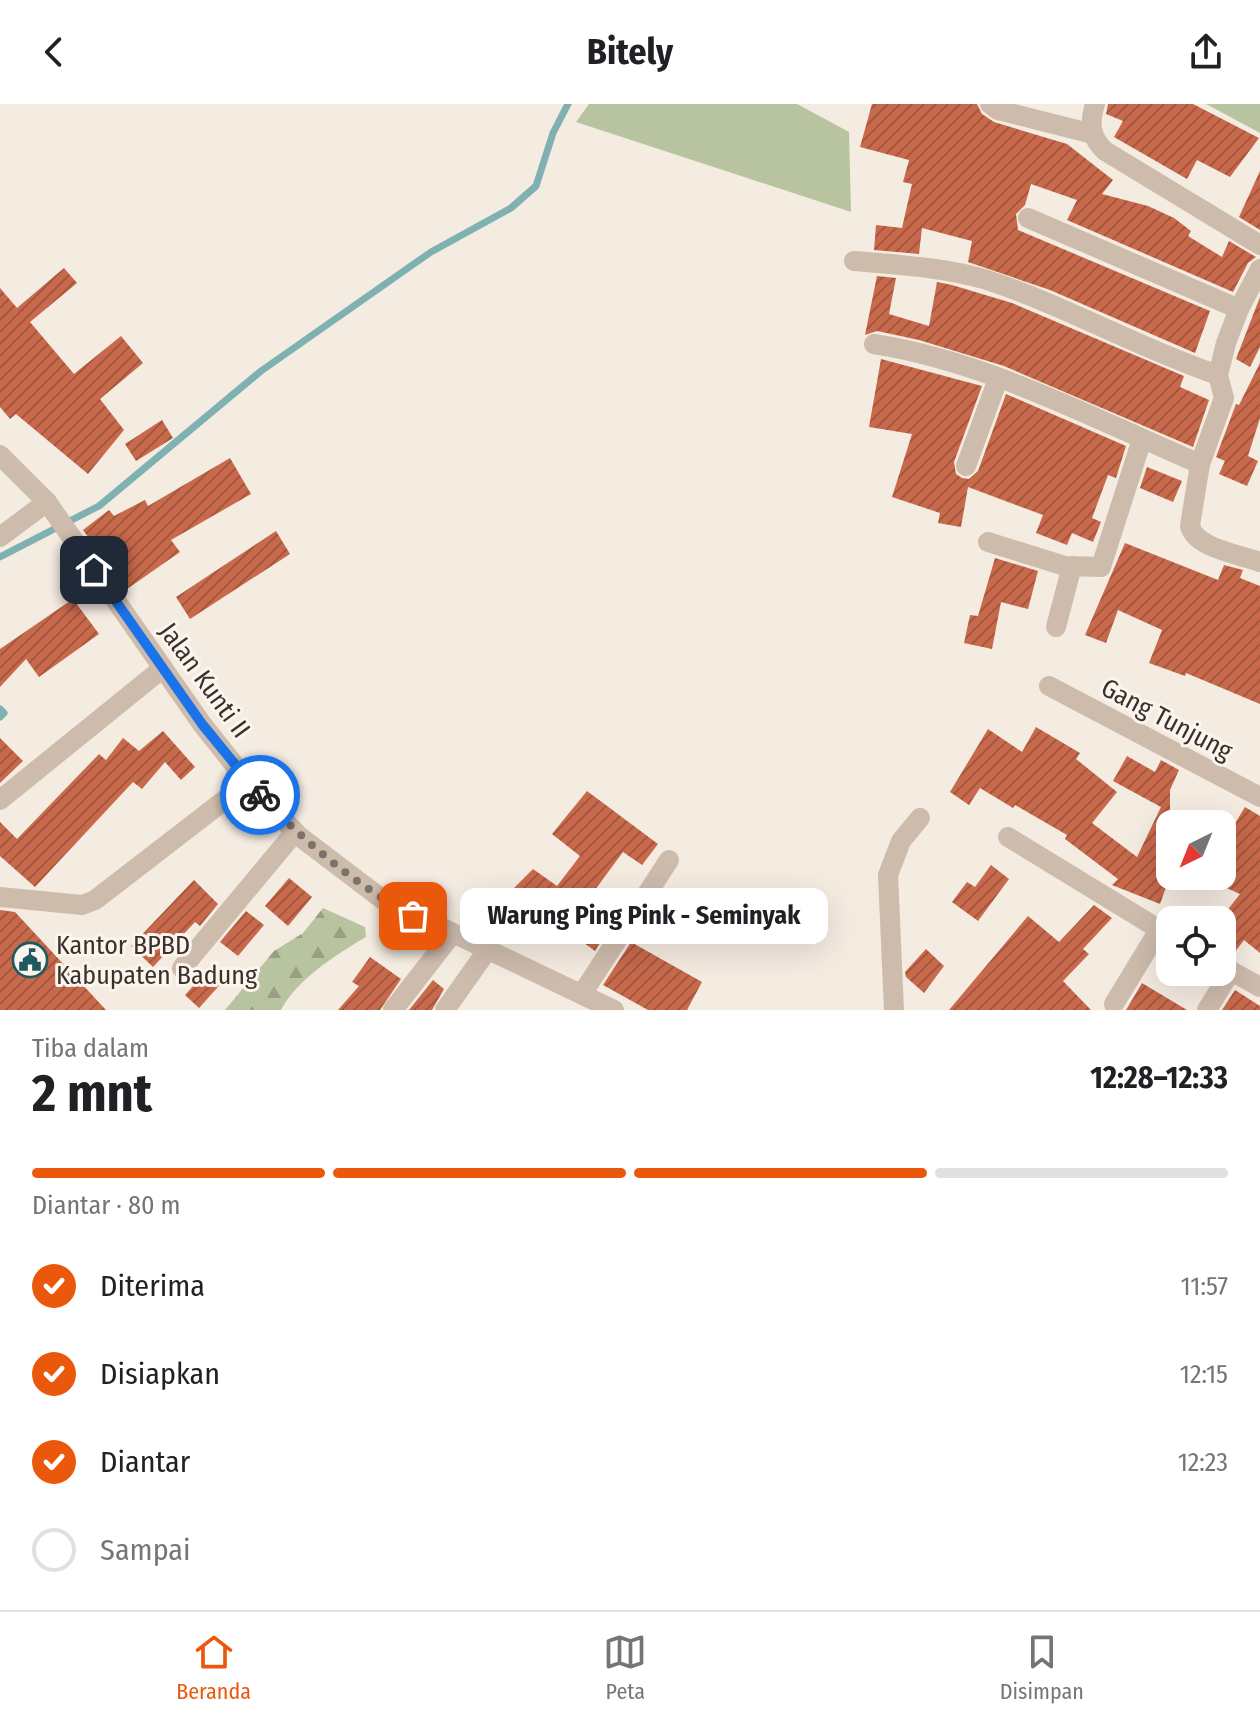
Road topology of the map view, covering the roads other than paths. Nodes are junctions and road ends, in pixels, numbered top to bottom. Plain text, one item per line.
1 (990, 104) edge
2 (1095, 104) edge
3 (1093, 134) junction
4 (1028, 218) dead end
5 (1260, 245) edge
6 (854, 261) dead end
7 (1260, 269) edge
8 (1239, 309) junction
9 (874, 344) dead end
10 (1218, 375) junction
11 (998, 379) junction
12 (1142, 439) junction
13 (0, 455) edge
14 (1200, 464) junction
15 (966, 466) dead end
16 (47, 502) junction
17 (0, 537) edge
18 (988, 542) dead end
19 (1260, 562) edge
20 (1072, 566) junction
21 (1056, 627) dead end
22 (163, 668) junction
23 (1049, 686) dead end
24 (248, 782) junction
25 (1260, 797) edge
26 (0, 800) edge
27 (920, 818) dead end
28 (295, 832) junction
29 (1008, 837) dead end
30 (669, 860) dead end
31 (0, 897) edge
32 (1156, 927) edge
33 (452, 934) junction
34 (1156, 946) edge
35 (486, 952) junction
36 (182, 968) dead end
37 (1236, 973) edge
38 (1218, 986) edge
39 (1260, 987) edge
40 (582, 994) junction
41 (1114, 1004) dead end
42 (393, 1010) edge
43 (445, 1010) edge
44 (614, 1010) edge
45 (894, 1010) edge
46 (1207, 1010) edge

1 - 3 street
2 - 3 street
3 - 5 street
4 - 8 street
6 - 10 street
7 - 8 street
8 - 10 street
9 - 11 street
10 - 14 street
11 - 12 street
11 - 15 street
12 - 14 street
12 - 20 street
13 - 16 street, Jalan Kunti II
14 - 19 street
16 - 17 street
16 - 22 street, Jalan Kunti II
18 - 20 street
20 - 21 street
22 - 24 street, Jalan Kunti II
22 - 26 street
23 - 25 street, Gang Tunjung
24 - 28 street, Jalan Kunti II
24 - 31 street
27 - 45 street
28 - 33 street, Jalan Kunti II
28 - 36 street
29 - 32 street
30 - 40 street
33 - 35 street, Jalan Kunti II
33 - 42 street
34 - 41 street
35 - 40 street, Jalan Kunti II
35 - 43 street
37 - 39 street
38 - 46 street
40 - 44 street, Jalan Kunti II

